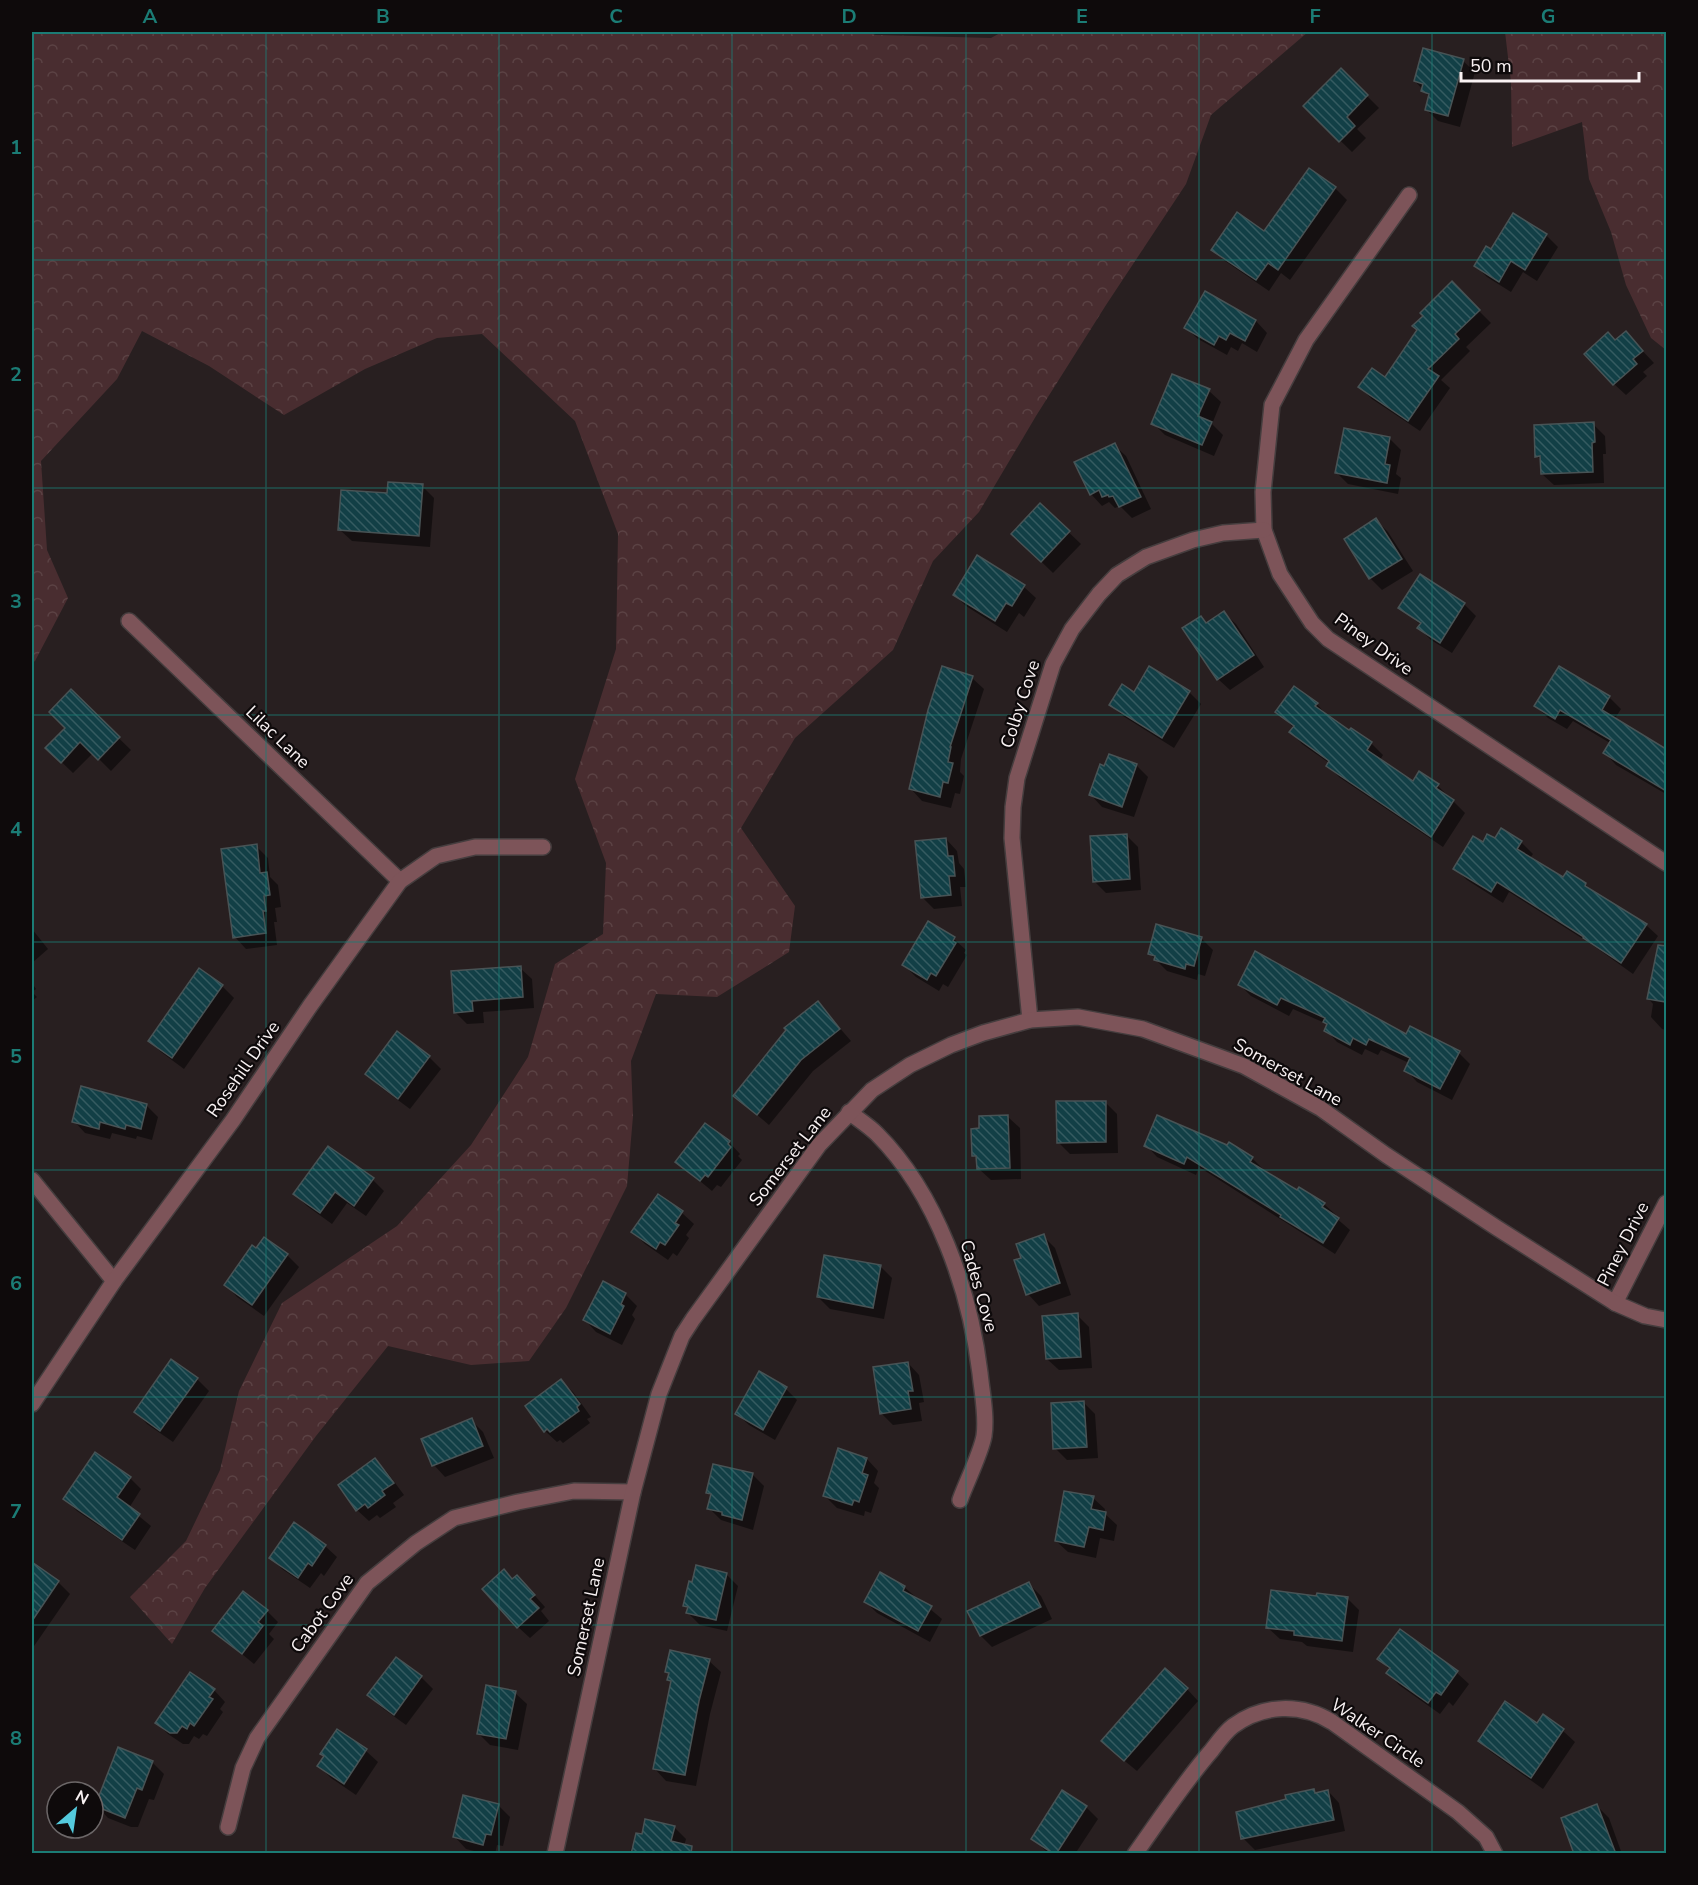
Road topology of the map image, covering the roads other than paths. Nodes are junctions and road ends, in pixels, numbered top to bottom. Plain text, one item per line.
1 (1409, 195) dead end
2 (1264, 530) junction
3 (129, 621) dead end
4 (543, 847) dead end
5 (1666, 863) edge
6 (400, 881) junction
7 (1030, 1020) junction
8 (849, 1112) junction
9 (32, 1180) edge
10 (1666, 1203) edge
11 (114, 1281) junction
12 (1615, 1303) junction
13 (1666, 1320) edge
14 (32, 1404) edge
15 (633, 1492) junction
16 (960, 1500) dead end
17 (228, 1827) dead end
18 (555, 1854) edge
19 (1135, 1854) edge
20 (1495, 1854) edge

1 - 2 street, Piney Drive
2 - 5 street, Piney Drive
2 - 7 street, Colby Cove
3 - 6 street, Lilac Lane
4 - 6 street, Rosehill Drive
6 - 11 street, Rosehill Drive
7 - 8 street, Somerset Lane
7 - 12 street, Somerset Lane
8 - 15 street, Somerset Lane
8 - 16 street, Cades Cove
9 - 11 street
10 - 12 street, Piney Drive
11 - 14 street, Rosehill Drive
12 - 13 street, Somerset Lane
15 - 17 street, Cabot Cove
15 - 18 street, Somerset Lane
19 - 20 street, Walker Circle

